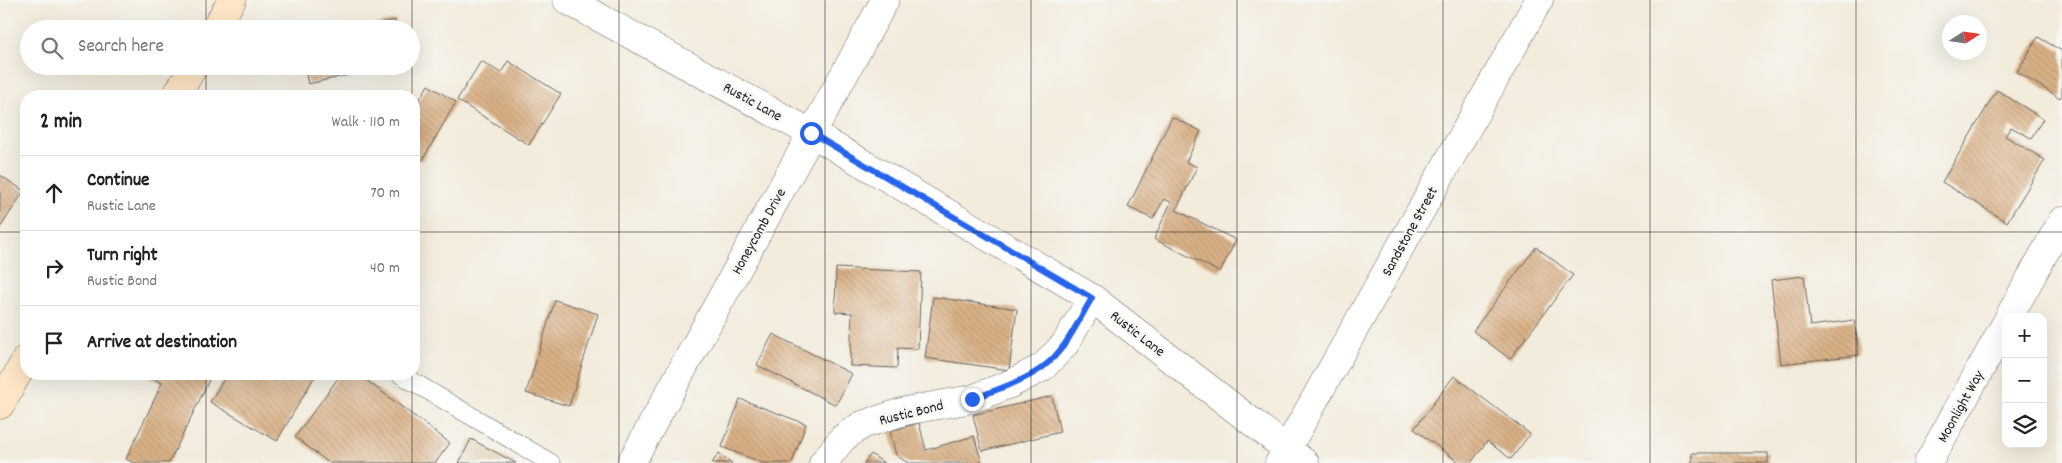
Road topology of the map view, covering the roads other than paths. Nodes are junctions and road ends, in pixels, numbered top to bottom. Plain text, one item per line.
1 (232, 0) edge
2 (567, 0) edge
3 (885, 0) edge
4 (1539, 0) edge
5 (220, 20) edge
6 (189, 75) edge
7 (180, 90) edge
8 (811, 133) junction
9 (2062, 221) edge
10 (1092, 298) junction
11 (2011, 313) edge
12 (2002, 330) edge
13 (20, 370) edge
14 (410, 380) edge
15 (0, 405) edge
16 (1290, 458) edge
17 (551, 463) edge
18 (631, 463) edge
19 (823, 463) edge
20 (1928, 463) edge

1 - 5 main road
2 - 8 street, Rustic Lane
3 - 8 street, Honeycomb Drive
4 - 16 street, Sandstone Street
6 - 7 main road
8 - 10 street, Rustic Lane
8 - 18 street, Honeycomb Drive
9 - 11 street
10 - 16 street, Rustic Lane
10 - 19 street, Rustic Bond
12 - 20 street, Moonlight Way
13 - 15 main road
14 - 17 lane

